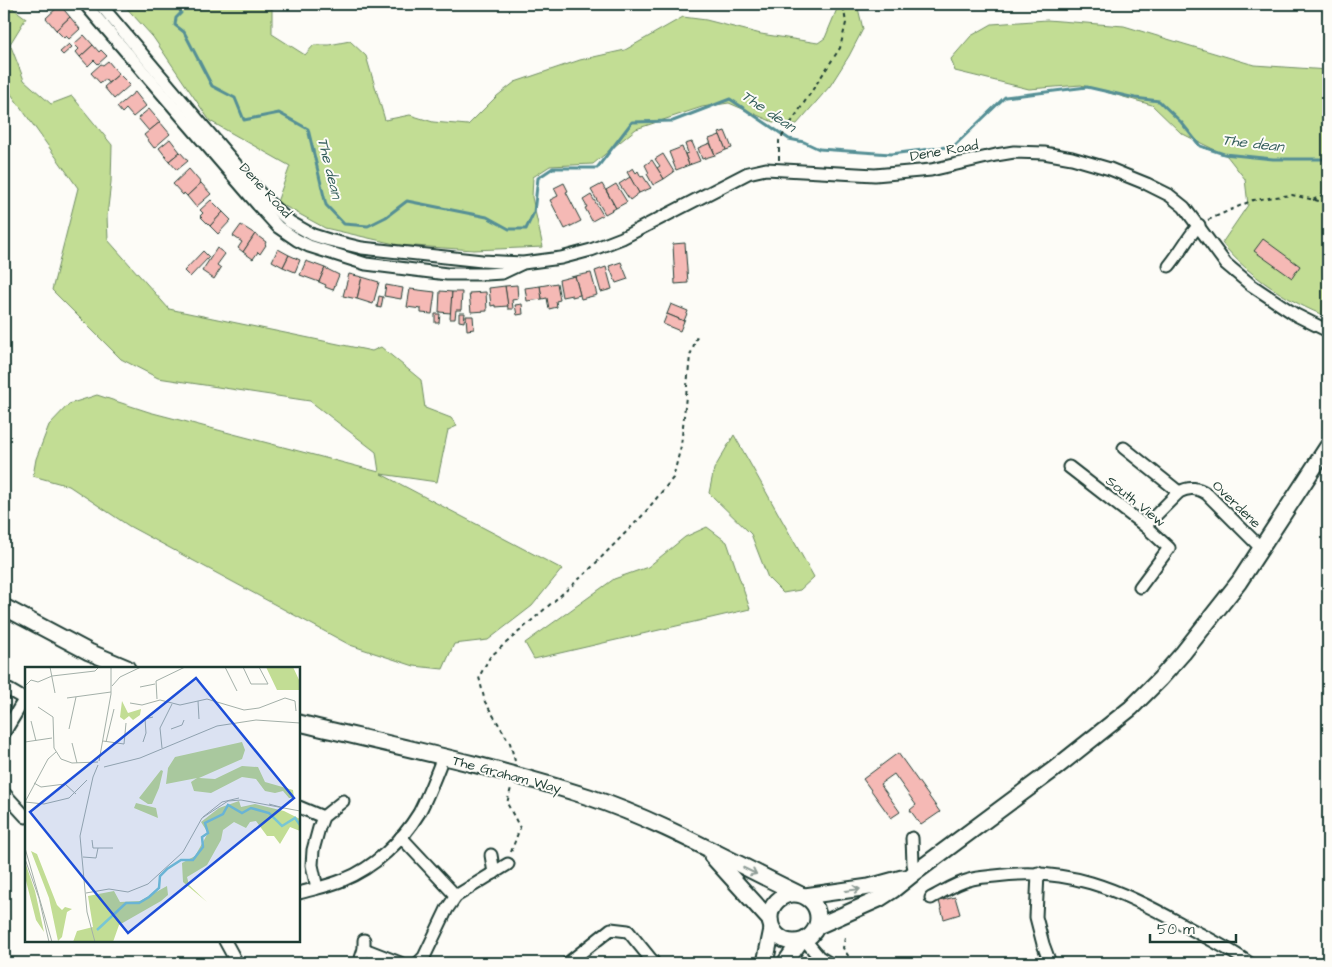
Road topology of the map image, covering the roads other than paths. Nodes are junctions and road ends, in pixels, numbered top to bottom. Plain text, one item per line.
1 (84, 4) edge
2 (101, 11) edge
3 (285, 225) junction
4 (1199, 225) junction
5 (313, 235) junction
6 (351, 245) junction
7 (309, 246) junction
8 (347, 259) junction
9 (523, 263) junction
10 (1169, 266) dead end
11 (1328, 331) edge
12 (1328, 446) edge
13 (1124, 448) dead end
14 (1069, 467) dead end
15 (1179, 492) junction
16 (1145, 526) junction
17 (1260, 548) junction
18 (1140, 587) dead end
19 (4, 607) edge
20 (125, 667) edge
21 (9, 690) dead end
22 (25, 700) edge
23 (300, 723) edge
24 (4, 733) edge
25 (443, 757) junction
26 (4, 792) edge
27 (343, 801) dead end
28 (300, 807) edge
29 (25, 816) edge
30 (323, 817) junction
31 (401, 837) junction
32 (912, 838) dead end
33 (706, 849) junction
34 (491, 855) dead end
35 (508, 864) road end
36 (1038, 872) junction
37 (494, 873) junction
38 (914, 873) junction
39 (317, 888) junction
40 (300, 893) edge
41 (802, 895) junction
42 (456, 896) junction
43 (931, 898) dead end
44 (771, 925) junction
45 (818, 926) junction
46 (226, 942) edge
47 (802, 942) junction
48 (363, 949) dead end
49 (237, 963) edge
50 (400, 963) edge
51 (418, 963) edge
52 (568, 963) edge
53 (654, 963) edge
54 (765, 963) edge
55 (784, 963) edge
56 (829, 963) edge
57 (1050, 963) edge
58 (1249, 963) edge

1 - 2 street, Dene Road
2 - 3 street, Dene Road
3 - 5 street, Dene Road
3 - 7 street, Dene Road
4 - 9 street, Dene Road
4 - 10 street
4 - 11 street, Dene Road
5 - 6 street, Dene Road
5 - 7 street
6 - 8 street
6 - 9 street, Dene Road
7 - 8 street, Dene Road
8 - 9 street, Dene Road
12 - 17 main road
13 - 15 street
14 - 16 street, South View
15 - 16 street
15 - 17 street, Overdene
16 - 18 street, South View
17 - 38 main road
19 - 20 main road
21 - 22 street
22 - 24 street
23 - 25 main road, The Graham Way
25 - 31 street
25 - 33 main road, The Graham Way
26 - 29 street
27 - 30 street
28 - 30 street
30 - 39 street
31 - 39 street
31 - 42 street
32 - 38 street
33 -> 41 main road, The Graham Way
33 - 44 main road, The Graham Way
34 - 37 street
35 - 37 street
36 - 43 street
36 - 57 street
36 - 58 street
37 - 42 street
41 -> 38 main road
38 - 45 main road
39 - 40 street
41 - 44 main road
41 - 45 main road
42 - 51 street
44 - 47 main road
44 - 54 main road
45 - 47 main road
46 - 49 street
47 - 55 main road
47 - 56 street
48 - 50 street
52 - 53 street

